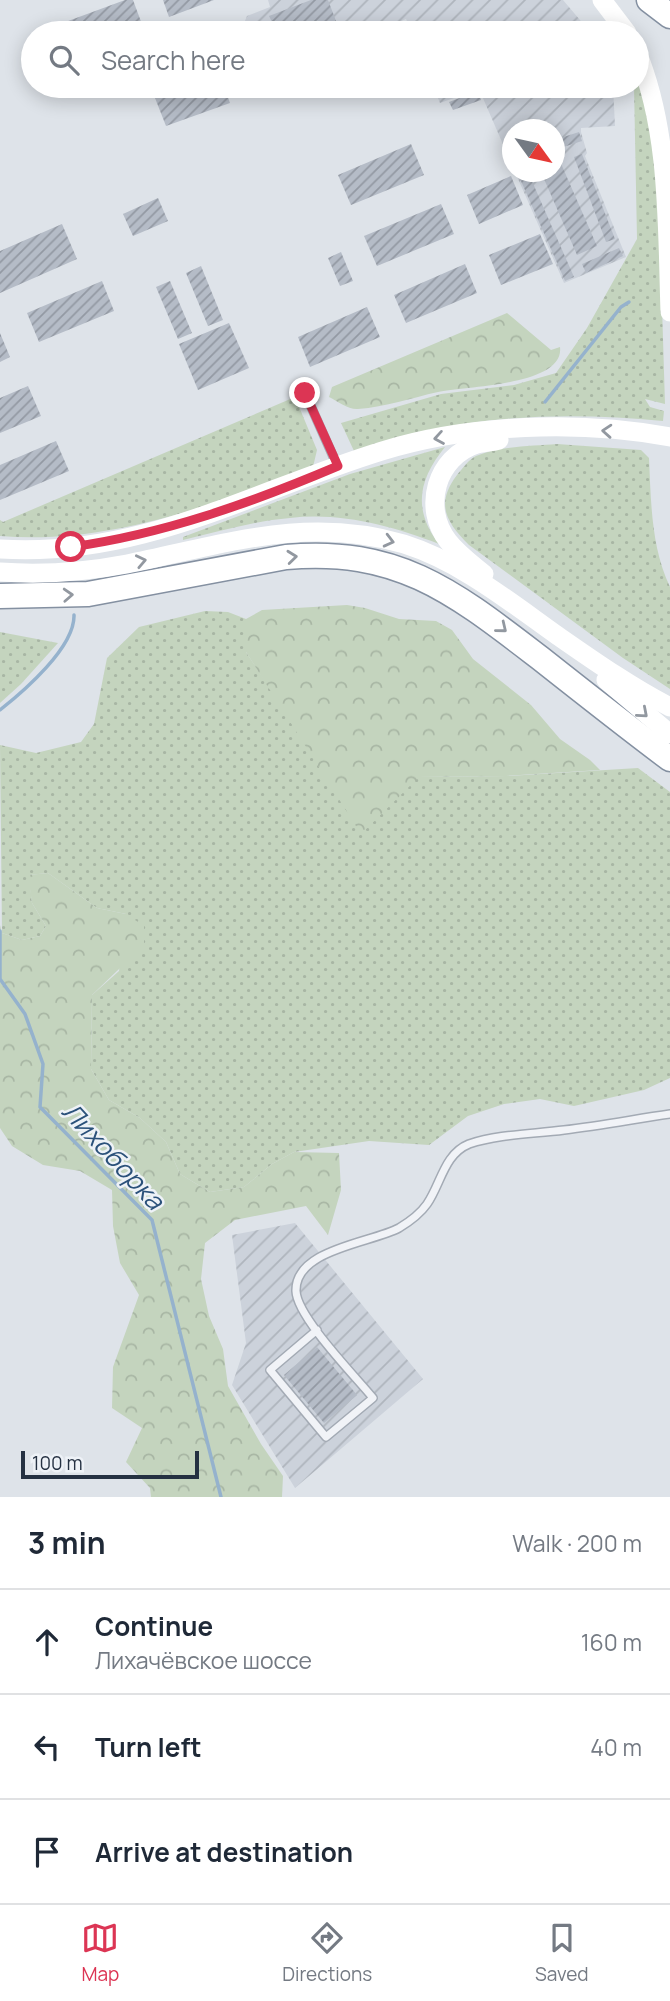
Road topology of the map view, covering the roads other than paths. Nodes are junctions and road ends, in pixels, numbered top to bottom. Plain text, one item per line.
1 (601, 0) edge
2 (649, 0) edge
3 (670, 16) edge
4 (617, 21) edge
5 (649, 81) edge
6 (670, 312) edge
7 (305, 393) dead end
8 (579, 429) junction
9 (670, 437) edge
10 (338, 466) junction
11 (0, 550) edge
12 (0, 572) edge
13 (0, 596) edge
14 (522, 607) junction
15 (556, 635) junction
16 (670, 707) edge
17 (670, 734) edge
18 (670, 759) edge
19 (670, 1114) edge
20 (317, 1330) junction

1 - 4 main road
2 - 3 highway
5 - 6 main road
7 - 10 lane
9 -> 8 main road
8 -> 10 main road
8 - 14 main road
10 - 11 main road
12 -> 14 main road
13 -> 18 highway
14 - 15 main road
15 - 16 main road
15 -> 17 main road
19 - 20 lane
20 - 20 lane

